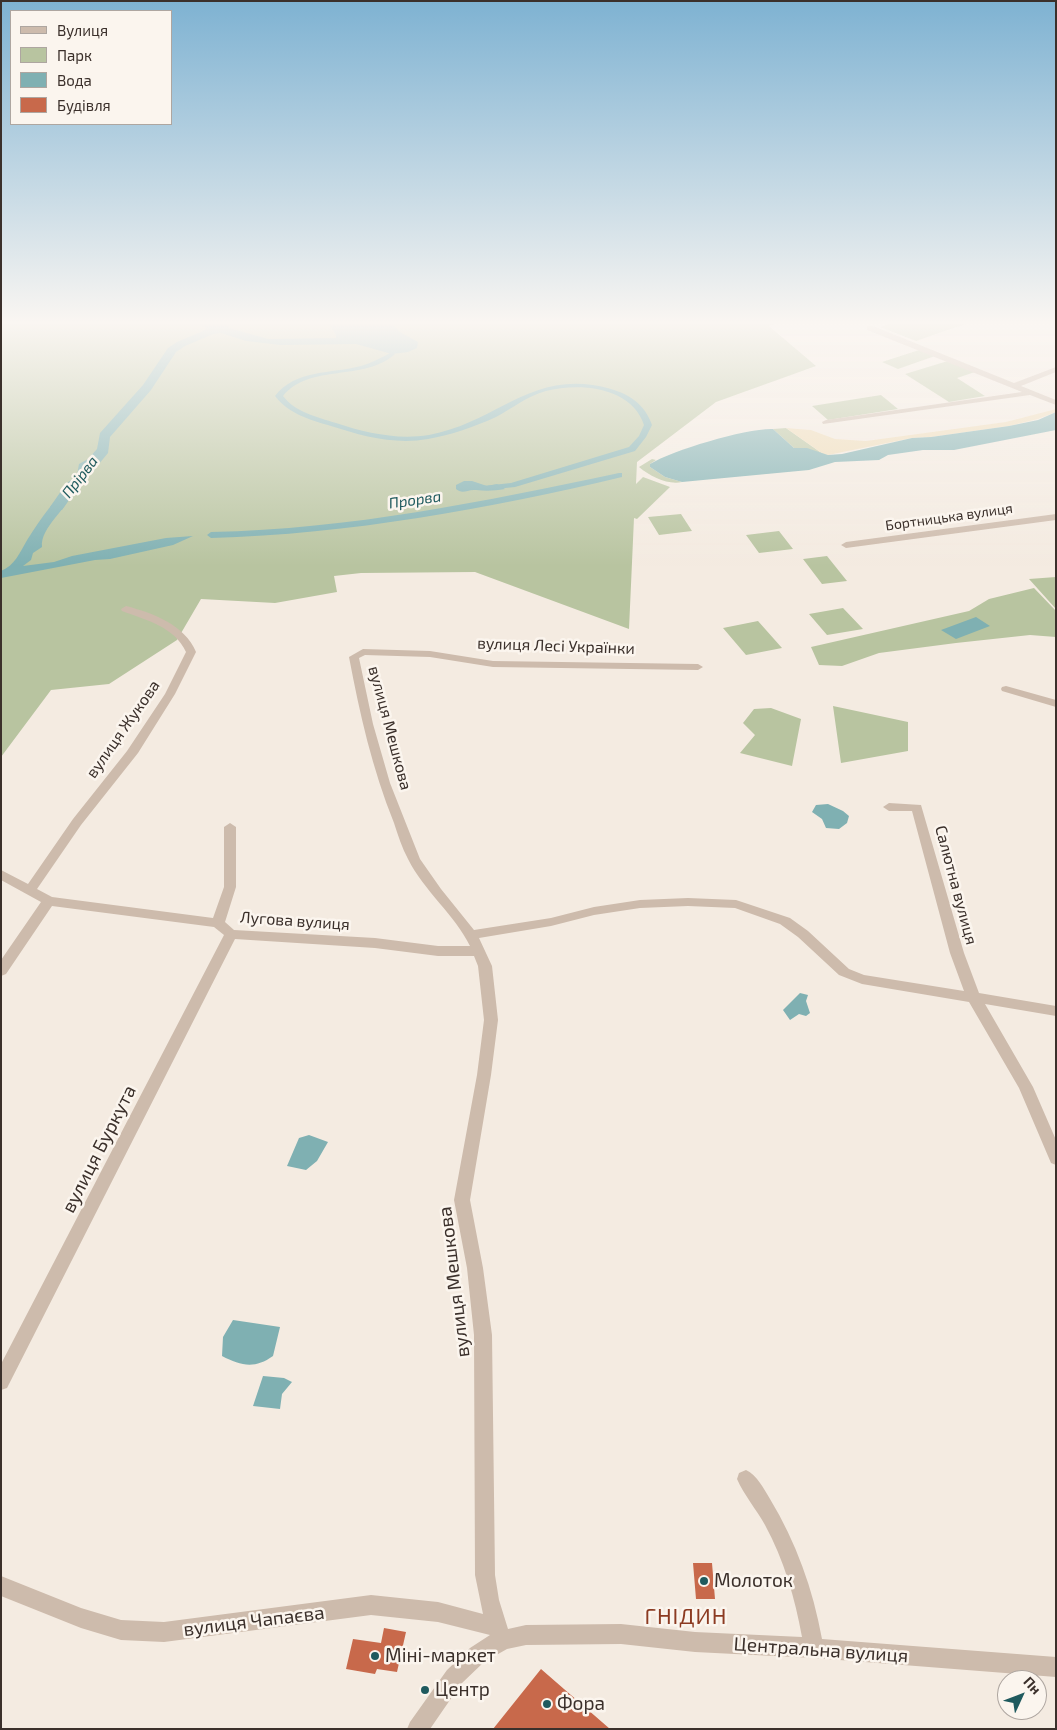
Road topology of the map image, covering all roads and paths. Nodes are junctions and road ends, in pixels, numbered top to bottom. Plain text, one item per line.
1 (948, 405) edge
2 (826, 422) dead end
3 (1056, 517) edge
4 (846, 545) dead end
5 (126, 609) dead end
6 (354, 657) joint
7 (698, 667) dead end
8 (1006, 689) dead end
9 (1056, 704) edge
10 (889, 807) dead end
11 (230, 827) dead end
12 (1, 874) edge
13 (30, 889) junction
14 (49, 901) junction
15 (218, 923) junction
16 (231, 934) junction
17 (471, 936) junction
18 (478, 951) junction
19 (1, 971) edge
20 (973, 996) junction
21 (1056, 1011) edge
22 (1056, 1159) edge
23 (1, 1382) edge
24 (746, 1479) dead end
25 (1, 1586) edge
26 (500, 1633) junction
27 (814, 1648) junction
28 (1056, 1667) edge
29 (417, 1729) edge

1 - 2 street
3 - 4 street, Бортницька вулиця
5 - 13 street, вулиця Жукова
6 - 7 street, вулиця Лесі Українки
6 - 17 street, вулиця Мешкова
8 - 9 street
10 - 20 street, Салютна вулиця
11 - 15 street
12 - 13 street, Лугова вулиця
13 - 14 street, Лугова вулиця
14 - 15 street, Лугова вулиця
14 - 19 street
15 - 16 street, Лугова вулиця
16 - 18 street, Лугова вулиця
16 - 23 street, вулиця Буркута
17 - 18 street, вулиця Мешкова
17 - 20 street
18 - 26 street, вулиця Мешкова
20 - 21 street
20 - 22 street, Салютна вулиця
24 - 27 street
25 - 26 street, вулиця Чапаєва
26 - 27 street, Центральна вулиця
26 - 29 street, Центральна вулиця
27 - 28 street, Центральна вулиця

